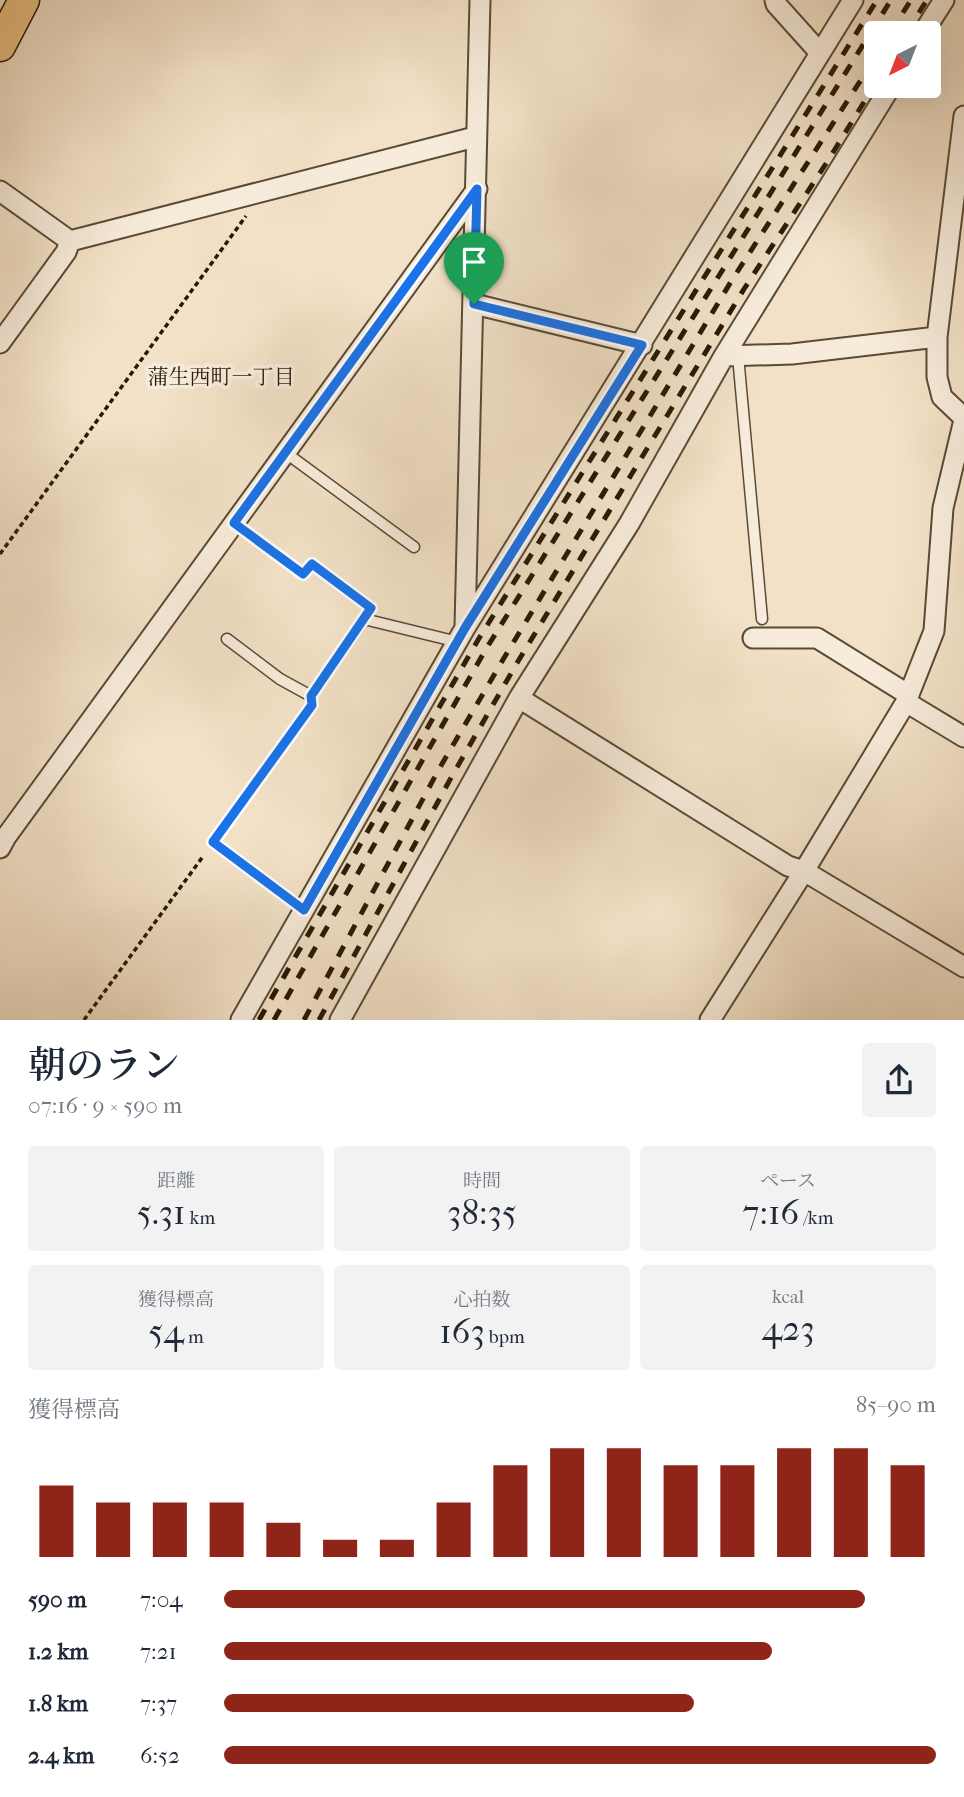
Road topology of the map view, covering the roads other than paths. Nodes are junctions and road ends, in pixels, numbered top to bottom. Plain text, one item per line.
1 (24, 0) edge
2 (480, 0) edge
3 (775, 0) edge
4 (853, 0) edge
5 (944, 0) edge
6 (931, 21) edge
7 (0, 46) edge
8 (820, 53) junction
9 (884, 98) edge
10 (964, 116) edge
11 (475, 137) junction
12 (477, 189) junction
13 (0, 191) edge
14 (70, 241) junction
15 (474, 304) junction
16 (937, 337) junction
17 (0, 343) edge
18 (642, 345) junction
19 (731, 356) junction
20 (964, 419) edge
21 (286, 453) junction
22 (234, 523) junction
23 (414, 547) dead end
24 (364, 619) junction
25 (762, 619) dead end
26 (462, 635) junction
27 (753, 638) dead end
28 (227, 639) dead end
29 (519, 698) junction
30 (908, 699) junction
31 (964, 737) edge
32 (213, 842) road end
33 (0, 848) edge
34 (804, 871) junction
35 (304, 910) junction
36 (964, 967) edge
37 (241, 1020) edge
38 (340, 1020) edge
39 (710, 1020) edge

1 - 7 main road
2 - 11 street
3 - 8 street
4 - 8 street
5 - 6 street
8 - 18 street
9 - 19 street
10 - 16 street
11 - 12 street
11 - 14 street
12 - 15 street
12 - 21 street
13 - 14 street
14 - 17 street
15 - 18 street
15 - 26 street
16 - 19 street
16 - 20 street
18 - 26 street
19 - 25 lane
19 - 29 street
20 - 30 street
21 - 22 street
21 - 23 lane
22 - 24 lane
22 - 33 street
24 - 26 lane
24 - 28 lane
26 - 35 street
27 - 30 street
29 - 34 street
29 - 38 street
30 - 31 street
30 - 34 street
32 - 35 lane
34 - 36 street
34 - 39 street
35 - 37 street

